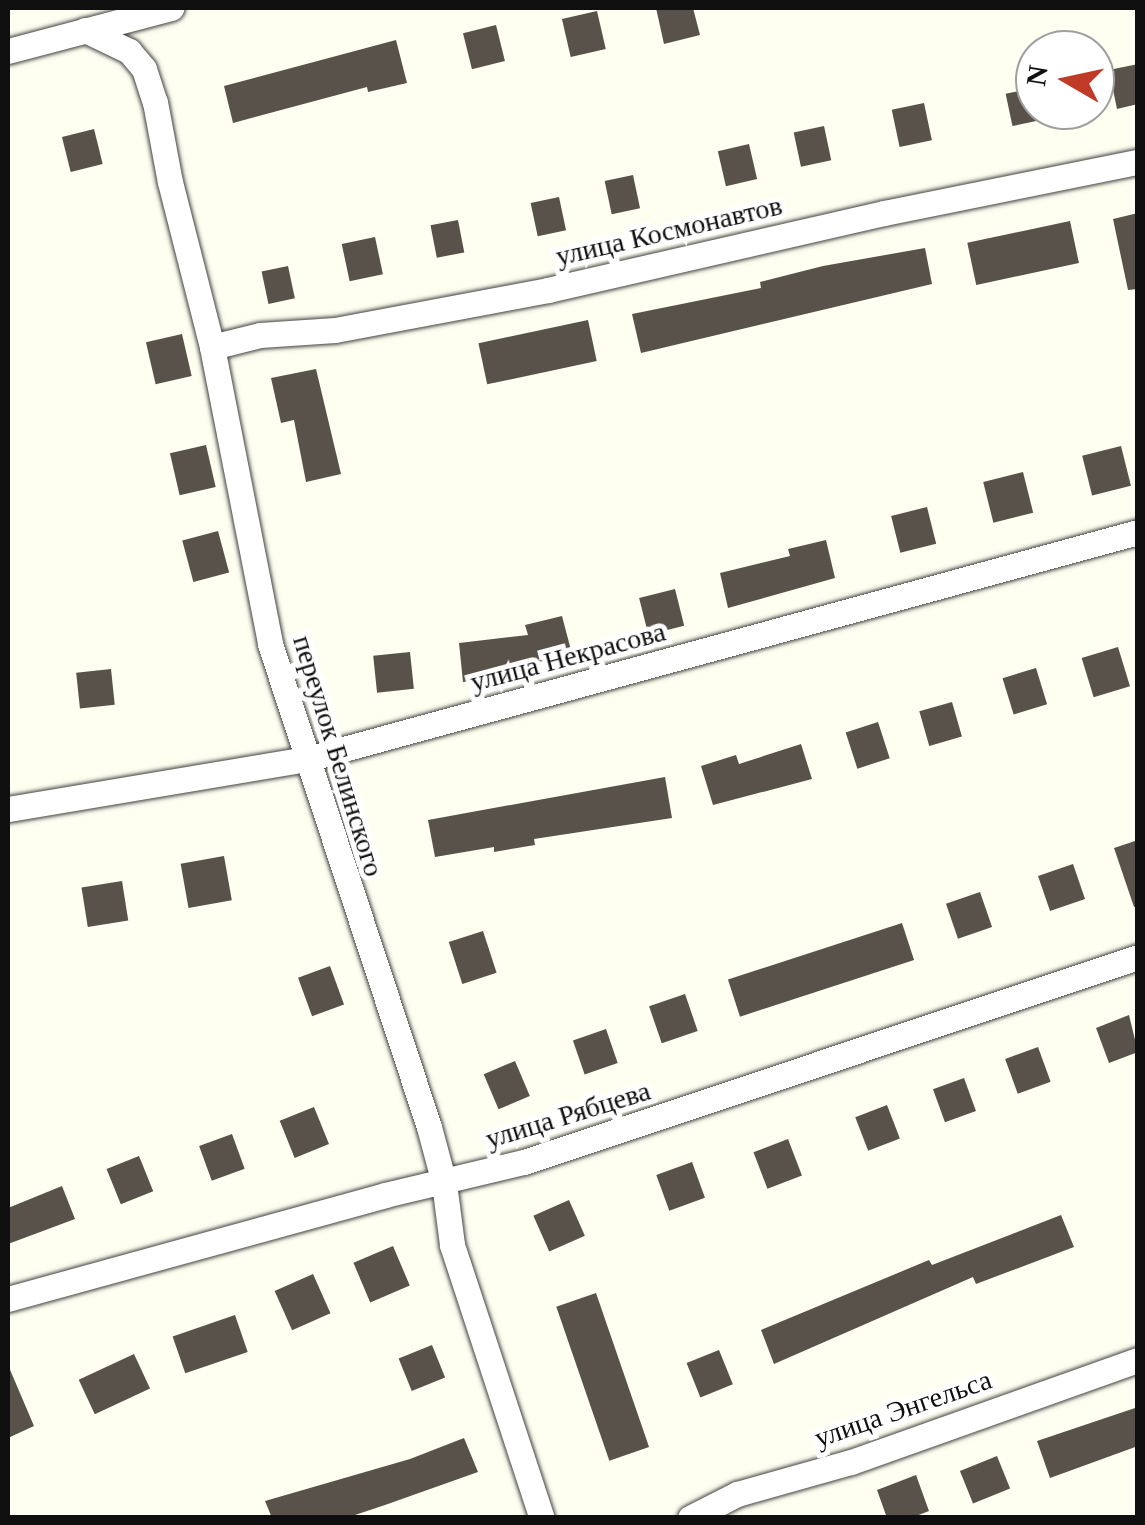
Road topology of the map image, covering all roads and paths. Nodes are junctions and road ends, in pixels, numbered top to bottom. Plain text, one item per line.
1 (170, 8) edge
2 (85, 30) junction
3 (8, 51) edge
4 (1138, 162) edge
5 (212, 347) junction
6 (1138, 532) edge
7 (307, 759) junction
8 (8, 808) edge
9 (1138, 957) edge
10 (444, 1183) junction
11 (8, 1299) edge
12 (1138, 1360) edge
13 (542, 1518) edge
14 (690, 1518) edge

1 - 2 street
2 - 3 street
2 - 5 street, переулок Белинского
4 - 5 street, улица Космонавтов
5 - 7 street, переулок Белинского
6 - 7 street, улица Некрасова
7 - 8 street, улица Некрасова
7 - 10 street, переулок Белинского
9 - 10 street, улица Рябцева
10 - 11 street, улица Рябцева
10 - 13 street, переулок Белинского
12 - 14 street, улица Энгельса

